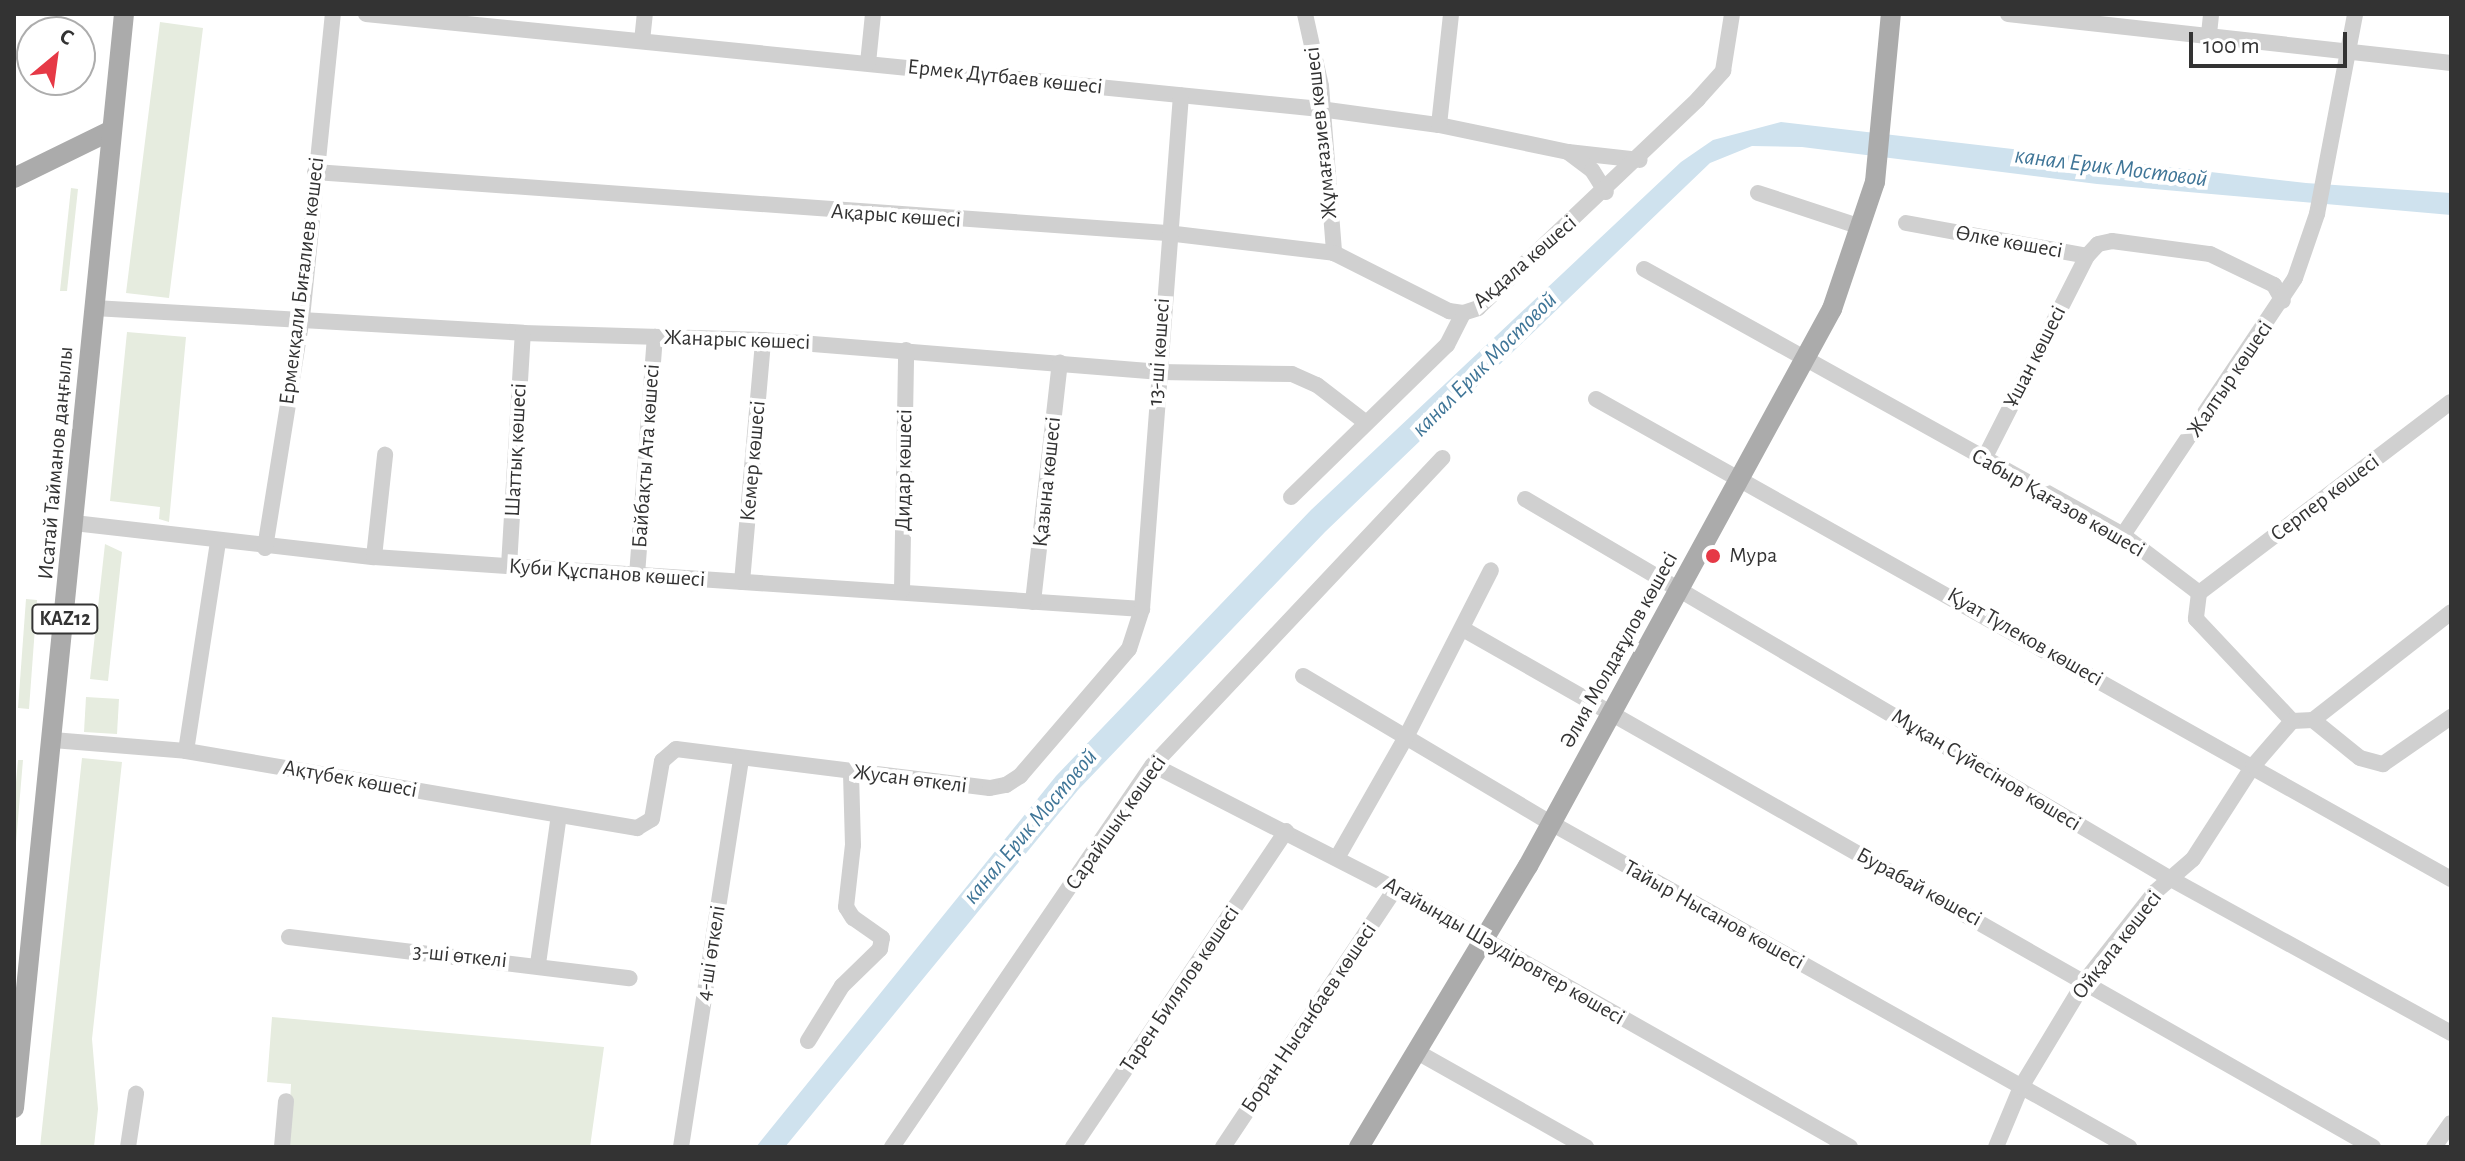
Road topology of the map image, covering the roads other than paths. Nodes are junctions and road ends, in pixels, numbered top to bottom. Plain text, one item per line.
1 (124, 14) edge
2 (333, 14) edge
3 (366, 14) edge
4 (645, 14) edge
5 (873, 14) edge
6 (1305, 14) edge
7 (1451, 14) edge
8 (1732, 14) edge
9 (1891, 14) edge
10 (2008, 14) edge
11 (2211, 14) edge
12 (2355, 14) edge
13 (2061, 17) edge
14 (2209, 34) junction
15 (642, 41) junction
16 (2349, 51) junction
17 (868, 63) junction
18 (2451, 63) edge
19 (1181, 95) junction
20 (1320, 109) junction
21 (1439, 125) junction
22 (110, 131) junction
23 (1568, 152) junction
24 (1640, 160) junction
25 (315, 172) junction
26 (14, 178) edge
27 (1606, 192) junction
28 (1758, 193) dead end
29 (1906, 223) dead end
30 (1861, 227) junction
31 (1167, 233) junction
32 (1334, 253) junction
33 (2087, 256) junction
34 (1644, 269) dead end
35 (2283, 301) junction
36 (94, 308) junction
37 (1463, 313) junction
38 (302, 318) junction
39 (523, 333) junction
40 (655, 337) junction
41 (763, 340) junction
42 (906, 350) junction
43 (1803, 361) junction
44 (1060, 363) junction
45 (1158, 372) junction
46 (1596, 399) dead end
47 (2451, 402) edge
48 (1365, 422) junction
49 (385, 455) dead end
50 (1442, 458) dead end
51 (1984, 459) junction
52 (1741, 476) junction
53 (1291, 497) dead end
54 (1525, 499) dead end
55 (74, 523) junction
56 (2123, 535) junction
57 (218, 543) junction
58 (265, 548) junction
59 (374, 557) junction
60 (509, 566) junction
61 (1491, 570) dead end
62 (637, 575) junction
63 (742, 582) junction
64 (902, 590) junction
65 (1680, 590) junction
66 (2199, 593) junction
67 (1033, 602) junction
68 (1142, 609) junction
69 (2451, 612) edge
70 (1463, 629) junction
71 (1303, 676) dead end
72 (1612, 714) junction
73 (2451, 717) edge
74 (2313, 720) junction
75 (2292, 721) junction
76 (1406, 737) junction
77 (53, 740) junction
78 (186, 751) junction
79 (741, 759) junction
80 (1153, 765) junction
81 (2253, 766) junction
82 (851, 772) junction
83 (559, 815) junction
84 (1551, 823) junction
85 (645, 826) joint
86 (1286, 831) junction
87 (1337, 858) junction
88 (2171, 879) junction
89 (2451, 879) edge
90 (1395, 889) junction
91 (289, 937) dead end
92 (1485, 941) junction
93 (538, 964) junction
94 (630, 978) dead end
95 (2085, 981) junction
96 (2451, 1033) edge
97 (808, 1041) dead end
98 (1419, 1053) junction
99 (2021, 1087) junction
100 (136, 1094) dead end
101 (286, 1101) dead end
102 (14, 1108) edge
103 (2451, 1123) edge
104 (128, 1147) edge
105 (282, 1147) edge
106 (681, 1147) edge
107 (892, 1147) edge
108 (1073, 1147) edge
109 (1223, 1147) edge
110 (1359, 1147) edge
111 (1586, 1147) edge
112 (1850, 1147) edge
113 (1996, 1147) edge
114 (2129, 1147) edge
115 (2373, 1147) edge
116 (2434, 1147) edge

1 - 22 main road, Исатай Тайманов даңғылы / KAZ12
2 - 25 street, Ермекқали Биғалиев көшесі
3 - 15 street, Ермек Дүтбаев көшесi
4 - 15 street
5 - 17 street
6 - 20 street, Жұмағазиев көшесі
7 - 21 street
8 - 24 street, Ақдала көшесі
9 - 30 main road, Әлия Молдағұлов көшесі
10 - 13 street
11 - 14 street
12 - 16 street, Жалтыр көшесі
13 - 14 street
14 - 16 street
15 - 17 street, Ермек Дүтбаев көшесi
16 - 18 street
16 - 35 street, Жалтыр көшесі
17 - 19 street, Ермек Дүтбаев көшесi
19 - 20 street, Ермек Дүтбаев көшесi
19 - 31 street, 13-ші көшесi
20 - 21 street, Ермек Дүтбаев көшесi
20 - 32 street, Жұмағазиев көшесі
21 - 23 street, Ермек Дүтбаев көшесi
22 - 26 main road
22 - 36 main road, Исатай Тайманов даңғылы / KAZ12
23 - 24 street, Ермек Дүтбаев көшесi
23 - 27 street
24 - 27 street, Ақдала көшесі
25 - 31 street, Ақарыс көшесi
25 - 38 street, Ермекқали Биғалиев көшесі
27 - 37 street, Ақдала көшесі
28 - 30 street
29 - 33 street, Өлке көшесі
30 - 43 main road, Әлия Молдағұлов көшесі
31 - 32 street, Ақарыс көшесi
31 - 45 street, 13-ші көшесi
32 - 37 street, Ақарыс көшесi
33 - 35 street, Өлке көшесі
33 - 51 street, Ұшан көшесі
34 - 43 street, Сабыр Қағазов көшесі
35 - 56 street, Жалтыр көшесі
36 - 38 street, Жанарыс көшесі
36 - 55 main road, Исатай Тайманов даңғылы / KAZ12
37 - 48 street, Ақдала көшесі
38 - 39 street, Жанарыс көшесі
38 - 58 street, Ермекқали Биғалиев көшесі
39 - 40 street, Жанарыс көшесі
39 - 60 street, Шаттық көшесі
40 - 41 street, Жанарыс көшесі
40 - 62 street, Байбақты Ата көшесі
41 - 42 street, Жанарыс көшесі
41 - 63 street, Кемер көшесі
42 - 44 street, Жанарыс көшесі
42 - 64 street, Дидар көшесі
43 - 51 street, Сабыр Қағазов көшесі
43 - 52 main road, Әлия Молдағұлов көшесі
44 - 45 street, Жанарыс көшесі
44 - 67 street, Қазына көшесі
45 - 48 street, Жанарыс көшесі
45 - 68 street, 13-ші көшесi
46 - 52 street, Қуат Түлеков көшесі
47 - 66 street, Серпер көшесі
48 - 53 street, Ақдала көшесі
49 - 59 street
50 - 80 street, Сарайшық көшесі
51 - 56 street, Сабыр Қағазов көшесі
52 - 65 main road, Әлия Молдағұлов көшесі
52 - 81 street, Қуат Түлеков көшесі
54 - 65 street, Мұқан Сүйесінов көшесі
55 - 57 street, Куби Құспанов көшесi
55 - 77 main road, Исатай Тайманов даңғылы / KAZ12
56 - 66 street, Сабыр Қағазов көшесі
57 - 58 street, Куби Құспанов көшесi
57 - 78 street
58 - 59 street, Куби Құспанов көшесi
59 - 60 street, Куби Құспанов көшесi
60 - 62 street, Куби Құспанов көшесi
61 - 70 street
62 - 63 street, Куби Құспанов көшесi
63 - 64 street, Куби Құспанов көшесi
64 - 67 street, Куби Құспанов көшесi
65 - 72 main road, Әлия Молдағұлов көшесі
65 - 88 street, Мұқан Сүйесінов көшесі
66 - 75 street
67 - 68 street, Куби Құспанов көшесi
68 - 82 street, Жусан өткелі
69 - 74 street
70 - 72 street, Бурабай көшесi
70 - 76 street
71 - 76 street, Тайыр Нысанов көшесi
72 - 84 main road, Әлия Молдағұлов көшесі
72 - 95 street, Бурабай көшесi
73 - 74 street
74 - 75 street
75 - 81 street, Ойқала көшесі
76 - 84 street, Тайыр Нысанов көшесi
76 - 87 street
77 - 78 street, Ақтүбек көшесi
77 - 102 main road, Исатай Тайманов даңғылы / KAZ12
78 - 83 street, Ақтүбек көшесi
79 - 82 street, Жусан өткелі
79 - 85 street, Жусан өткелі
79 - 106 street, 4-шi өткелi
80 - 86 street, Агайынды Шәудіровтер көшесi
80 - 107 street, Сарайшық көшесі
81 - 88 street, Ойқала көшесі
81 - 89 street, Қуат Түлеков көшесі
82 - 97 street
83 - 85 street, Ақтүбек көшесi
83 - 93 street
84 - 92 main road, Әлия Молдағұлов көшесі
84 - 99 street, Тайыр Нысанов көшесi
86 - 87 street, Агайынды Шәудіровтер көшесi
86 - 108 street, Тарен Билялов көшесі
87 - 90 street, Агайынды Шәудіровтер көшесi
88 - 95 street, Ойқала көшесі
88 - 96 street, Мұқан Сүйесінов көшесі
90 - 92 street, Агайынды Шәудіровтер көшесi
90 - 109 street, Боран Нысанбаев көшесі
91 - 93 street, 3-шi өткелi
92 - 98 main road, Әлия Молдағұлов көшесі
92 - 112 street, Агайынды Шәудіровтер көшесi
93 - 94 street, 3-шi өткелi
95 - 99 street, Ойқала көшесі
95 - 115 street, Бурабай көшесi
98 - 110 main road, Әлия Молдағұлов көшесі
98 - 111 street
99 - 113 street, Ойқала көшесі
99 - 114 street, Тайыр Нысанов көшесi
100 - 104 street
101 - 105 street
103 - 116 street

